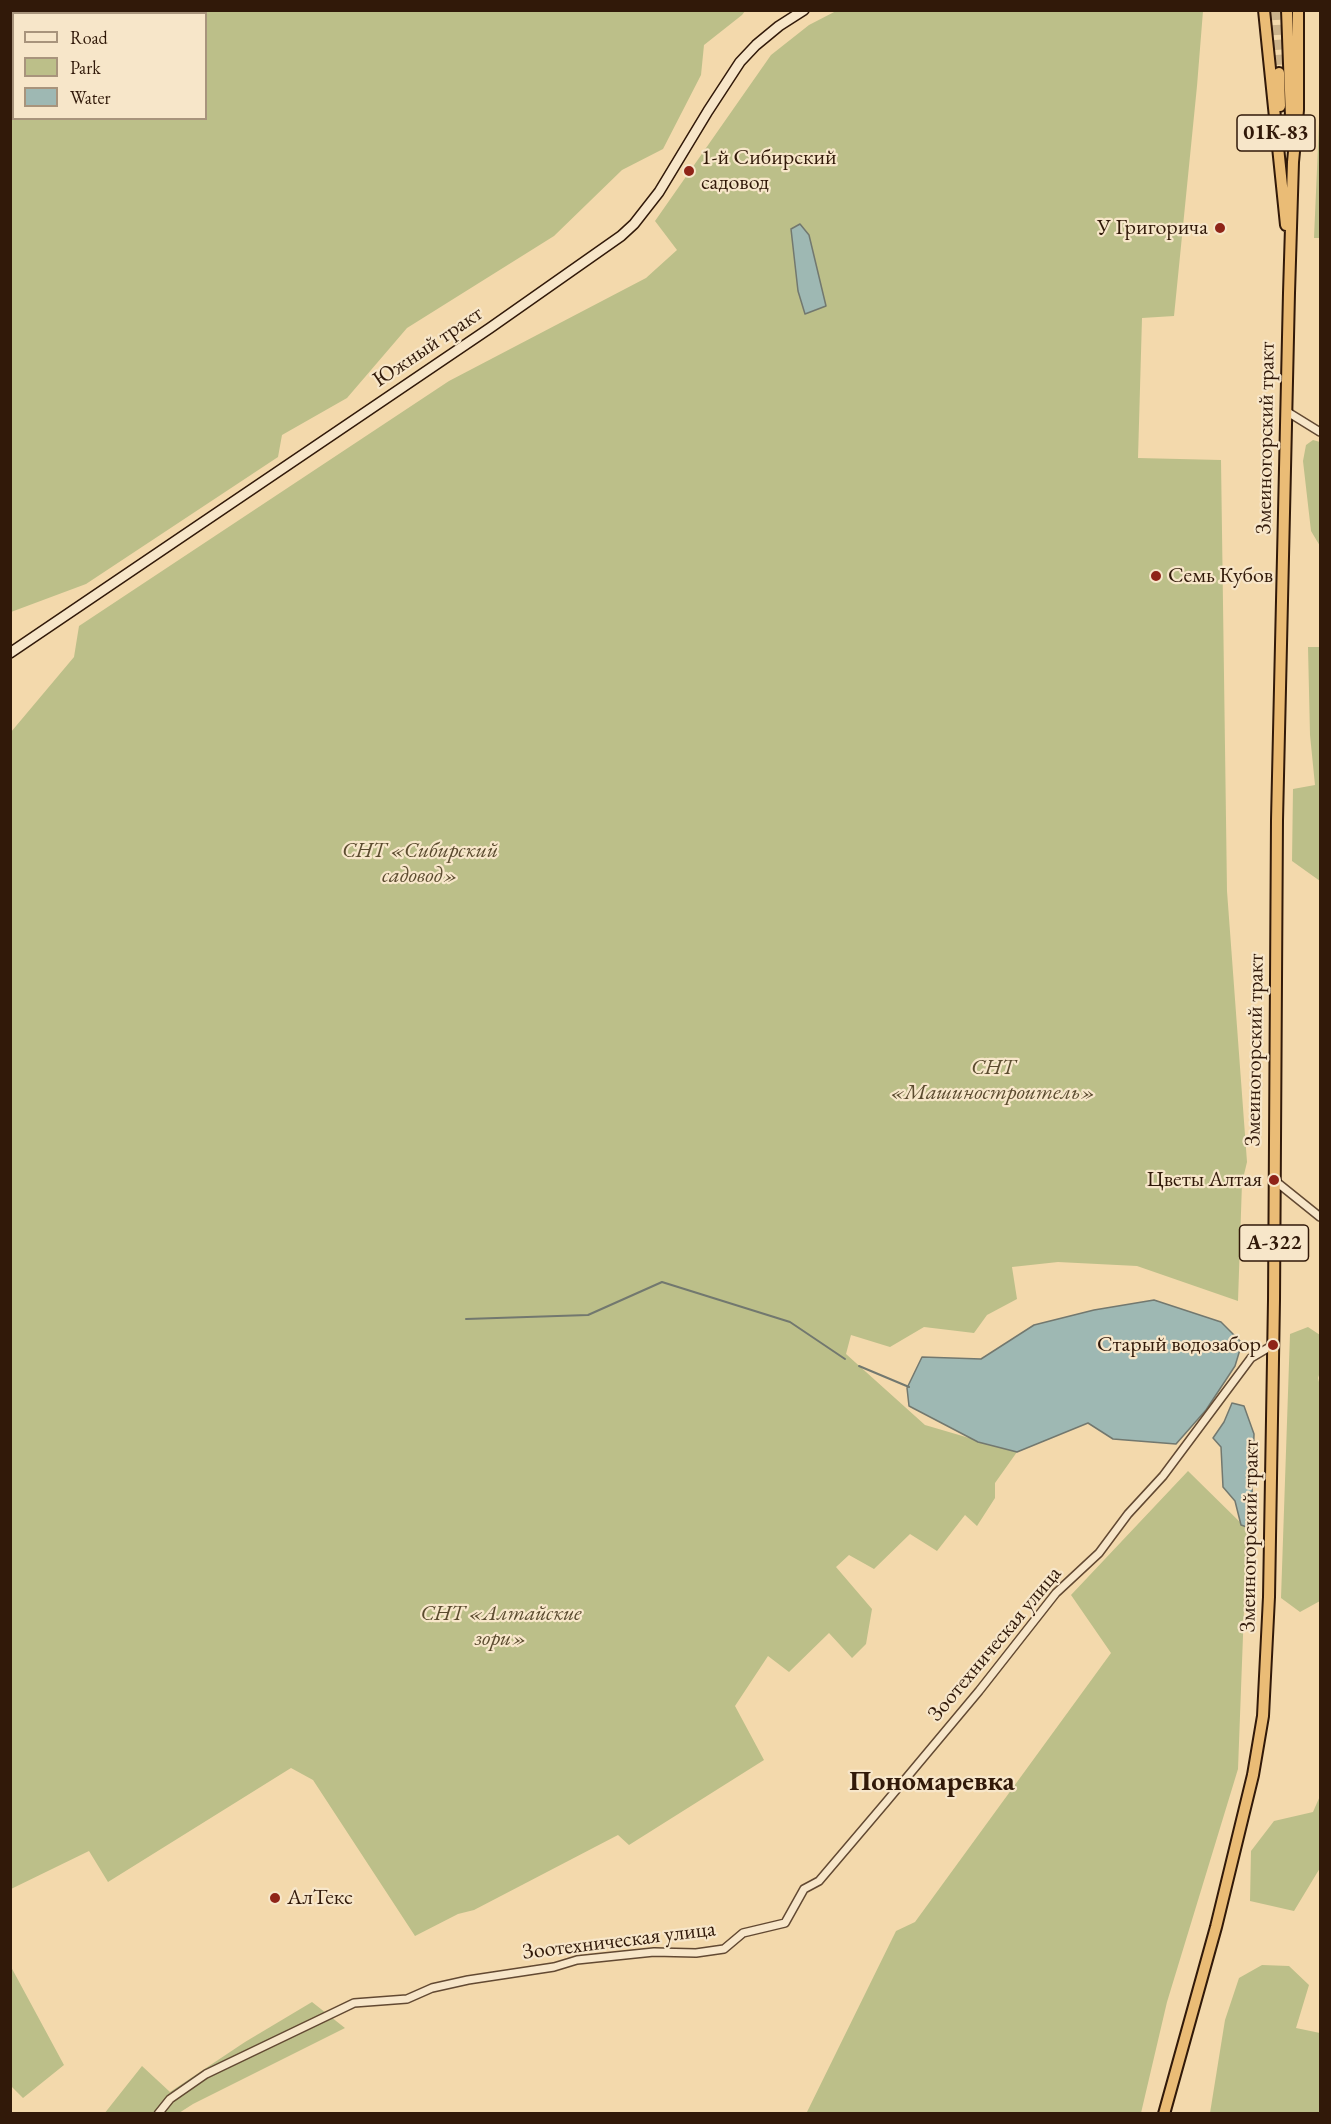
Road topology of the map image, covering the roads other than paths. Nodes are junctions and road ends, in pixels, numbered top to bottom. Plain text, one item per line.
1 (804, 10) edge
2 (1264, 10) edge
3 (1287, 10) edge
4 (1298, 10) edge
5 (1279, 73) tunnel mouth
6 (1293, 162) junction
7 (1282, 198) junction
8 (1290, 255) junction
9 (1286, 411) junction
10 (1320, 432) edge
11 (10, 653) edge
12 (1274, 1180) junction
13 (1320, 1217) edge
14 (1273, 1345) junction
15 (158, 2114) edge
16 (1164, 2114) edge

1 - 11 main road, Южный тракт
2 - 7 highway, 01К-83
3 - 6 highway
4 - 6 highway, Змеиногорский тракт / А-322
5 - 7 highway
6 - 8 highway, Змеиногорский тракт / А-322
7 - 8 highway, 01К-83
8 - 9 highway, Змеиногорский тракт / А-322
9 - 10 street
9 - 12 highway, Змеиногорский тракт / А-322
12 - 13 street
12 - 14 highway, Змеиногорский тракт / А-322
14 - 15 street, Зоотехническая улица
14 - 16 highway, Змеиногорский тракт / А-322

